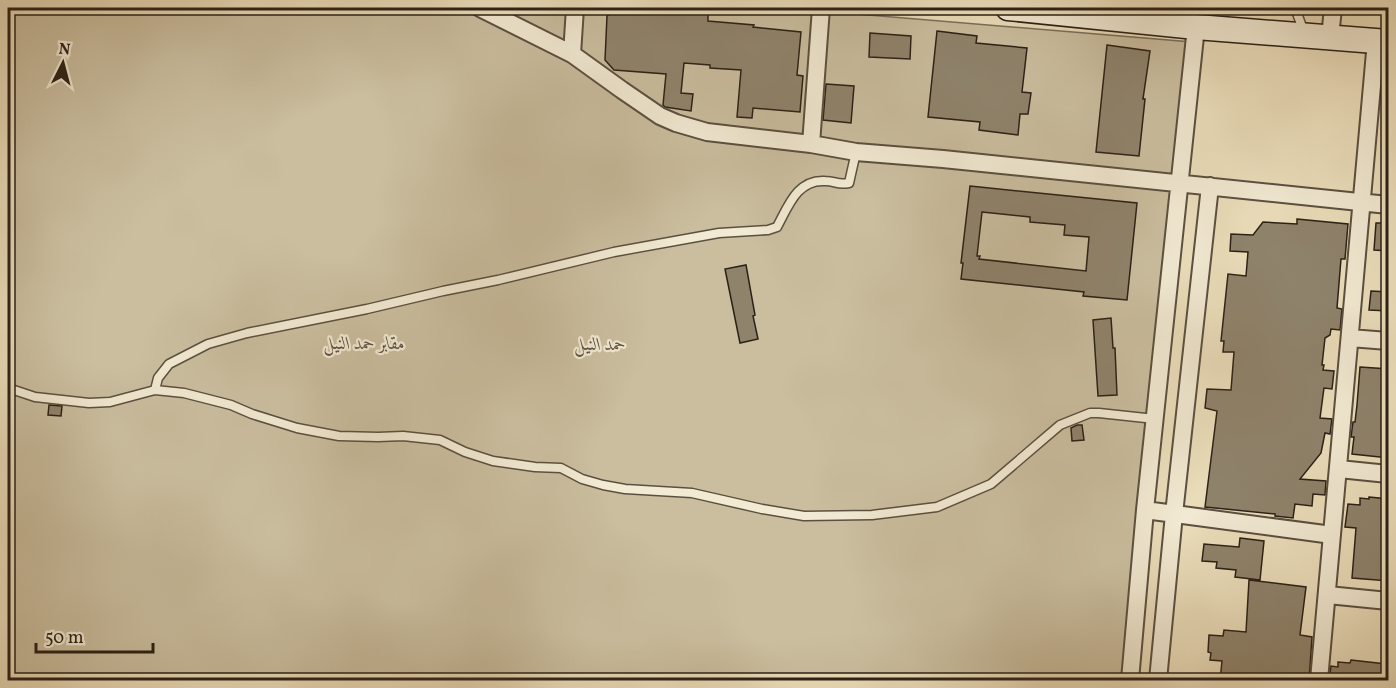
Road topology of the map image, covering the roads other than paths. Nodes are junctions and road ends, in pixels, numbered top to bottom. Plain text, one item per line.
1 (480, 8) edge
2 (575, 8) edge
3 (821, 8) edge
4 (1008, 8) edge
5 (1295, 8) edge
6 (1333, 8) edge
7 (1196, 27) junction
8 (1305, 35) junction
9 (1330, 37) junction
10 (1382, 42) edge
11 (572, 54) junction
12 (811, 144) junction
13 (856, 152) junction
14 (1180, 183) junction
15 (1210, 186) junction
16 (1362, 202) junction
17 (1389, 205) edge
18 (1350, 338) junction
19 (1389, 341) edge
20 (8, 388) edge
21 (155, 390) junction
22 (1155, 419) junction
23 (1339, 469) junction
24 (1389, 474) edge
25 (1145, 510) junction
26 (1174, 514) junction
27 (1332, 535) junction
28 (1328, 595) junction
29 (1389, 601) edge
30 (1130, 681) edge
31 (1158, 681) edge
32 (1319, 681) edge

1 - 11 street
2 - 11 street
3 - 12 street
4 - 7 street
5 - 8 lane
6 - 9 street
7 - 8 street
7 - 14 street
8 - 9 street
9 - 10 street
10 - 16 street
11 - 12 street
12 - 13 street
13 - 14 street
13 - 21 lane
14 - 15 street
14 - 22 street
15 - 16 street
15 - 26 street
16 - 17 street
16 - 18 street
18 - 19 street
18 - 23 street
20 - 21 lane
21 - 22 lane
22 - 25 street
23 - 24 street
23 - 27 street
25 - 26 street
25 - 30 street
26 - 27 street
26 - 31 street
27 - 28 street
28 - 29 street
28 - 32 street

